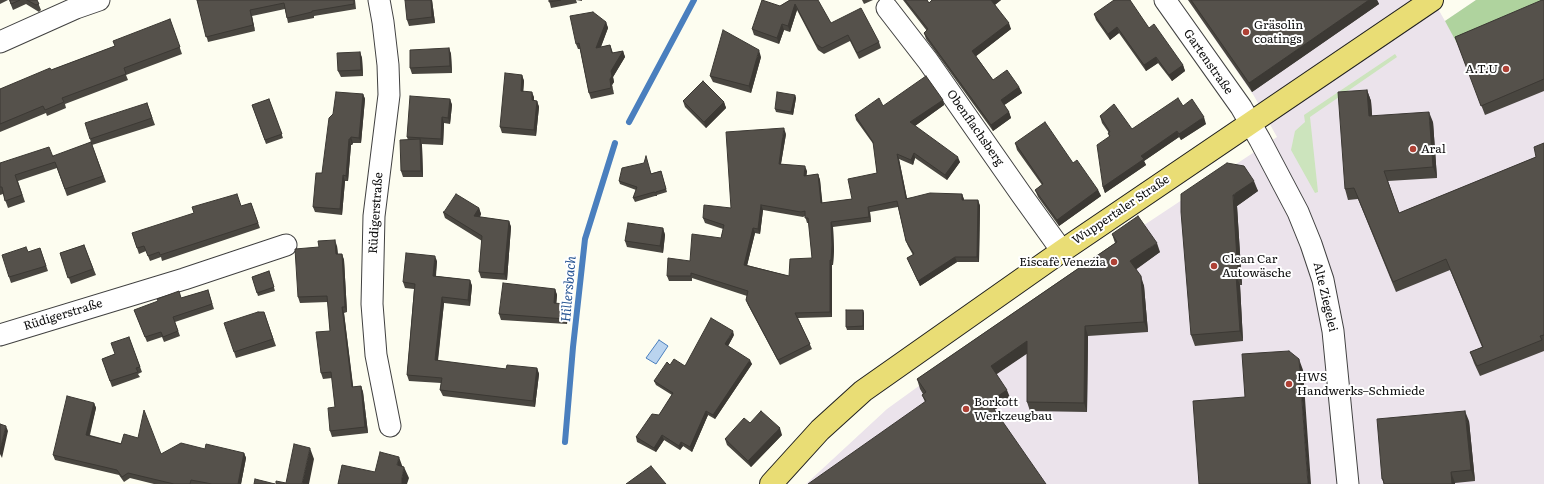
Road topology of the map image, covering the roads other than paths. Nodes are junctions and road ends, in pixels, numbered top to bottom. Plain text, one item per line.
1 (99, 0) edge
2 (379, 0) edge
3 (1165, 0) edge
4 (1432, 0) edge
5 (887, 8) dead end
6 (0, 42) edge
7 (1250, 124) junction
8 (286, 245) dead end
9 (1062, 251) junction
10 (0, 334) edge
11 (390, 426) dead end
12 (771, 484) edge
13 (1348, 484) edge

1 - 6 street
2 - 11 street, Rüdigerstraße
3 - 7 street, Gartenstraße
4 - 7 main road, Wuppertaler Straße
5 - 9 street, Obenflachsberg
7 - 9 main road, Wuppertaler Straße
7 - 13 street, Alte Ziegelei
8 - 10 street, Rüdigerstraße
9 - 12 main road, Wuppertaler Straße

